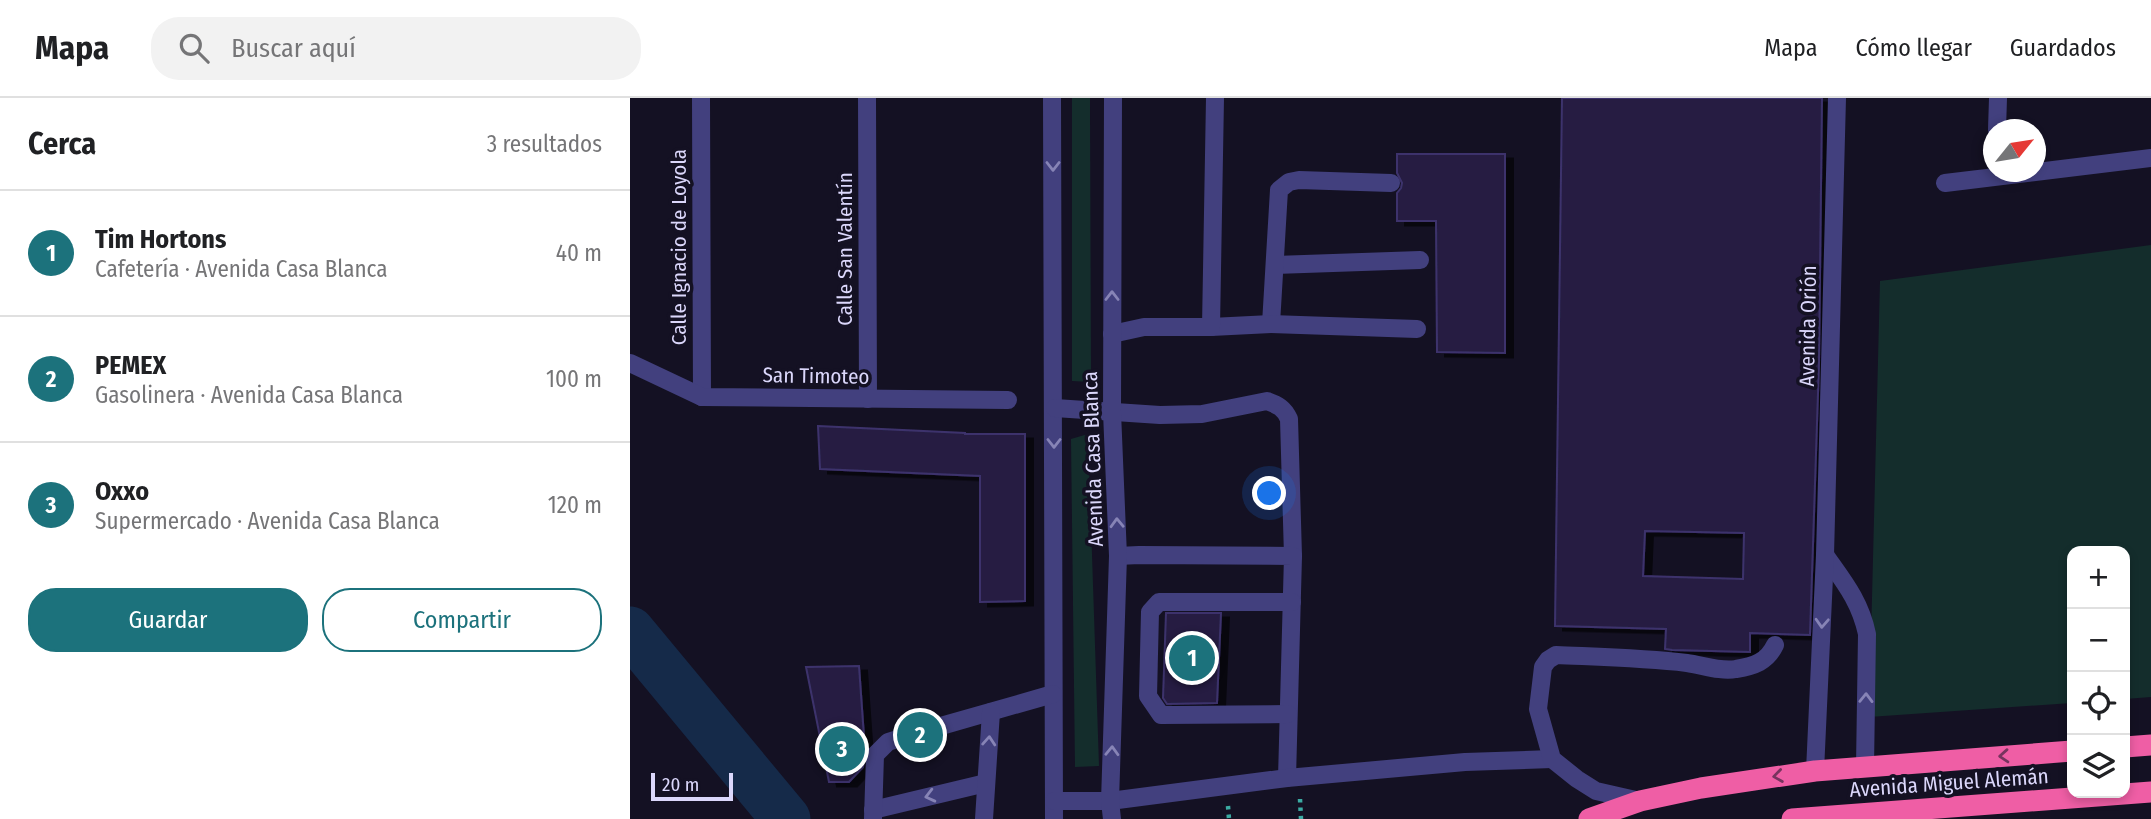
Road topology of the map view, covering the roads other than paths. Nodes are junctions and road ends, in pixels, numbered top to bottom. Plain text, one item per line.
1 (701, 98) edge
2 (867, 98) edge
3 (1052, 98) edge
4 (1113, 98) edge
5 (1215, 98) edge
6 (1837, 98) edge
7 (1997, 98) edge
8 (1997, 119) edge
9 (2151, 158) edge
10 (2046, 169) edge
11 (1983, 176) edge
12 (1391, 183) dead end
13 (1945, 183) dead end
14 (1420, 260) dead end
15 (1275, 265) junction
16 (1271, 324) junction
17 (1211, 327) junction
18 (1417, 329) dead end
19 (1112, 334) junction
20 (630, 363) edge
21 (702, 397) junction
22 (868, 400) junction
23 (1008, 400) dead end
24 (1055, 408) junction
25 (1112, 412) junction
26 (1825, 555) junction
27 (1118, 556) junction
28 (1293, 556) junction
29 (1292, 602) junction
30 (1774, 645) dead end
31 (1053, 694) junction
32 (990, 712) junction
33 (1288, 714) junction
34 (941, 726) tunnel mouth
35 (913, 734) tunnel mouth
36 (2151, 745) edge
37 (2130, 747) edge
38 (2067, 751) edge
39 (1552, 759) junction
40 (1865, 767) junction
41 (1815, 771) junction
42 (1287, 778) junction
43 (986, 783) junction
44 (2151, 792) edge
45 (1640, 801) junction
46 (1054, 810) edge
47 (1111, 810) edge
48 (873, 814) edge
49 (984, 819) edge
50 (1589, 819) edge
51 (1793, 819) edge

1 - 21 street, Calle Ignacio de Loyola
2 - 22 street, Calle San Valentín
3 -> 24 street, Avenida Casa Blanca
19 -> 4 street, Avenida Casa Blanca
5 - 17 street
6 - 26 street, Avenida Orión
7 - 8 street
9 - 10 street
11 - 13 street
12 - 15 street
14 - 15 street
15 - 16 street
16 - 17 street
16 - 18 street
17 - 19 street
19 - 25 street, Avenida Casa Blanca
20 - 21 street, San Timoteo
21 - 22 street, San Timoteo
22 - 23 street, San Timoteo
24 - 25 street
24 -> 31 street, Avenida Casa Blanca
27 -> 25 street, Avenida Casa Blanca
25 - 28 street
40 -> 26 street
26 -> 41 street, Avenida Orión
27 - 28 street
47 -> 27 street, Avenida Casa Blanca
28 - 29 street
29 - 33 street
29 - 33 street
30 - 39 street
31 - 32 street
31 - 46 street, Avenida Casa Blanca
32 - 34 street
43 -> 32 street
33 - 42 street
35 - 48 street
36 - 37 highway
38 -> 40 highway
39 - 42 street
39 - 45 street
40 - 41 highway
41 -> 45 highway
42 - 47 street
43 -> 48 street
43 - 49 street
44 - 51 highway, Avenida Miguel Alemán
45 - 50 highway
46 - 47 street

